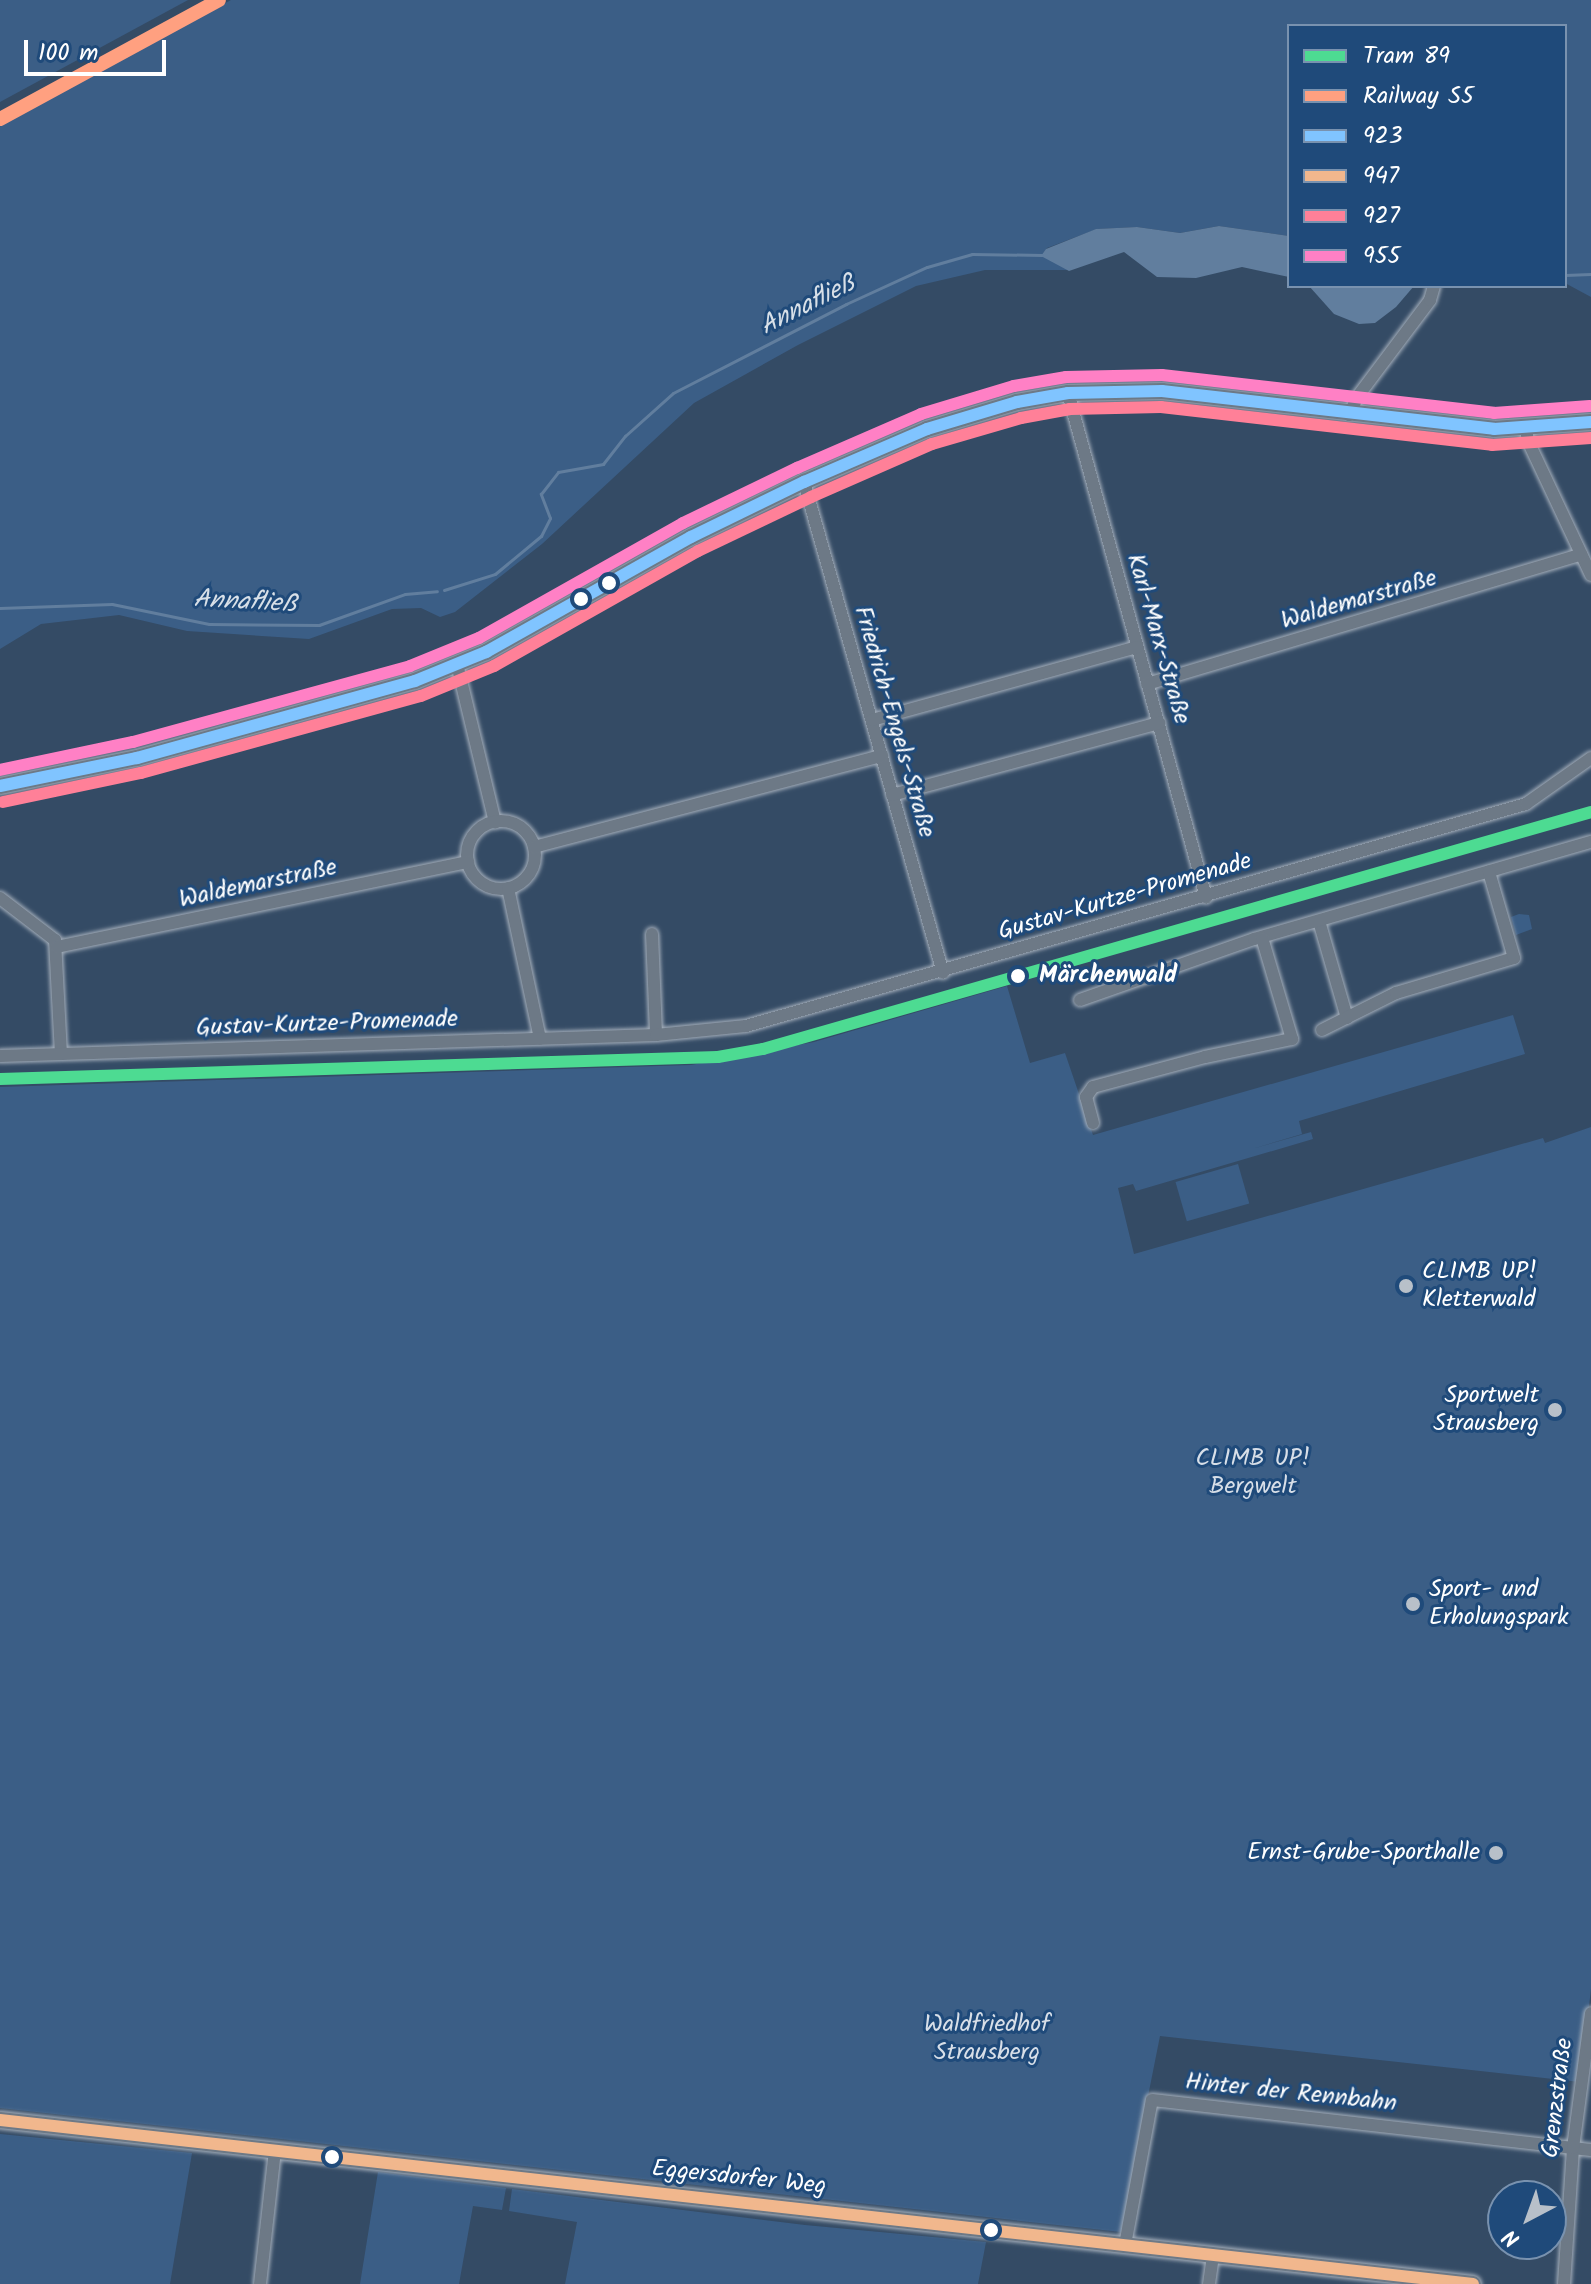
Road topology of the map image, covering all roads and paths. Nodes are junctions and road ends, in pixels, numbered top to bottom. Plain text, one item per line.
1 (1433, 288) edge
2 (1068, 393) junction
3 (1349, 415) junction
4 (1591, 422) edge
5 (1526, 429) junction
6 (804, 482) junction
7 (1581, 555) junction
8 (1591, 575) edge
9 (1137, 647) junction
10 (457, 664) junction
11 (1147, 684) junction
12 (872, 720) junction
13 (1159, 723) junction
14 (882, 756) junction
15 (1591, 758) edge
16 (0, 786) edge
17 (892, 795) junction
18 (495, 822) junction
19 (1591, 842) edge
20 (534, 847) junction
21 (468, 862) junction
22 (1489, 872) junction
23 (508, 888) junction
24 (1206, 897) junction
25 (0, 898) edge
26 (1319, 921) junction
27 (652, 934) dead end
28 (1262, 938) junction
29 (57, 947) junction
30 (943, 973) junction
31 (1080, 1000) dead end
32 (1347, 1018) junction
33 (1322, 1030) dead end
34 (656, 1035) junction
35 (540, 1039) junction
36 (61, 1054) junction
37 (0, 1056) edge
38 (1093, 1123) dead end
39 (1591, 2013) edge
40 (0, 2120) edge
41 (1573, 2148) junction
42 (1591, 2150) edge
43 (275, 2151) junction
44 (1125, 2245) junction
45 (1213, 2255) junction
46 (1365, 2278) edge
47 (260, 2284) edge
48 (1209, 2284) edge
49 (1473, 2284) edge
50 (1564, 2284) edge

1 - 3 street
2 - 3 main road
2 - 6 main road
2 - 9 street, Karl-Marx-Straße
3 - 5 main road
4 - 5 main road
5 - 7 street
6 - 10 main road
6 - 12 street, Friedrich-Engels-Straße
7 - 8 street
7 - 11 street, Waldemarstraße
9 - 11 street, Karl-Marx-Straße
9 - 12 street
10 - 16 main road
10 - 18 street
11 - 13 street, Karl-Marx-Straße
12 - 14 street, Friedrich-Engels-Straße
13 - 17 street
13 - 24 street, Karl-Marx-Straße
14 - 17 street, Friedrich-Engels-Straße
14 - 20 street
15 - 24 street, Gustav-Kurtze-Promenade
17 - 30 street, Friedrich-Engels-Straße
18 - 20 street
18 - 21 street
19 - 22 street
20 - 23 street
21 - 23 street
21 - 29 street, Waldemarstraße
22 - 26 street
22 - 32 street
23 - 35 street
24 - 30 street, Gustav-Kurtze-Promenade
25 - 29 street
26 - 28 street
26 - 32 street
27 - 34 street
28 - 31 street
28 - 38 street
29 - 36 street
30 - 34 street, Gustav-Kurtze-Promenade
32 - 33 street
34 - 35 street, Gustav-Kurtze-Promenade
35 - 36 street, Gustav-Kurtze-Promenade
36 - 37 street, Gustav-Kurtze-Promenade
39 - 41 street, Grenzstraße
40 - 43 main road, Eggersdorfer Weg
41 - 42 street
41 - 44 street, Hinter der Rennbahn
41 - 50 street, Grenzstraße
43 - 44 main road, Eggersdorfer Weg
43 - 47 street
44 - 45 main road, Eggersdorfer Weg
45 - 46 main road, Eggersdorfer Weg
45 - 48 street
46 - 49 main road, Eggersdorfer Weg

